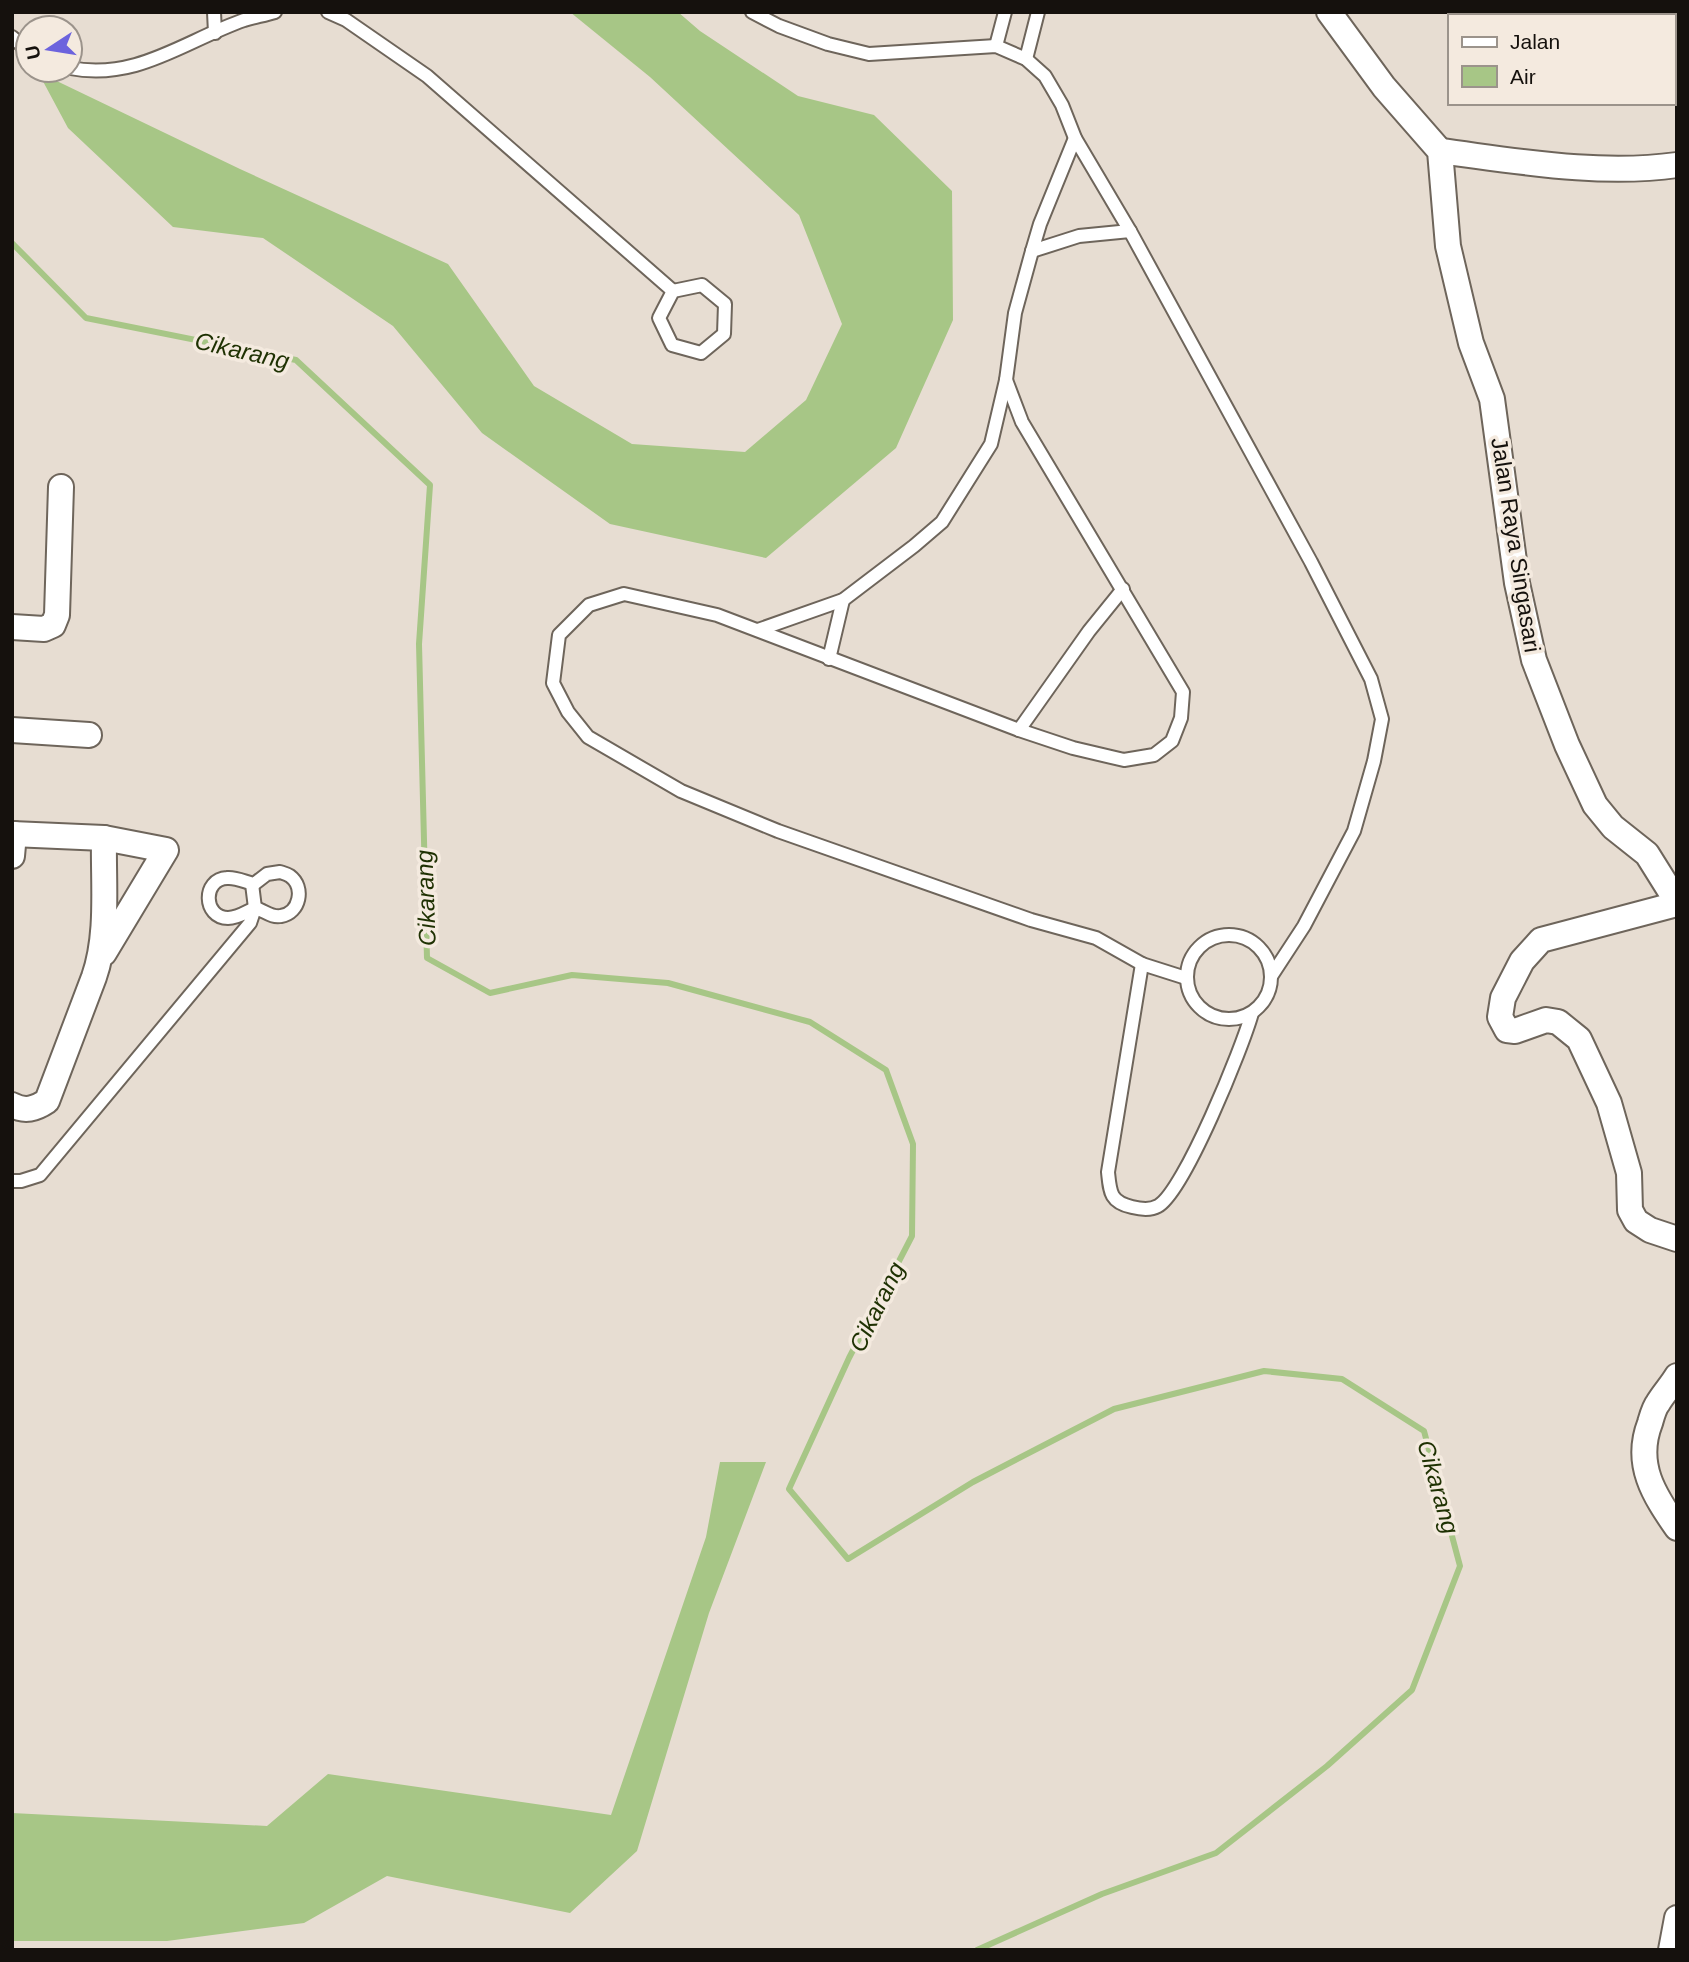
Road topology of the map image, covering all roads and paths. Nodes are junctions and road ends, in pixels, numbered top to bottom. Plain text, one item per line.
1 (214, 12) edge
2 (275, 12) edge
3 (328, 12) edge
4 (751, 12) edge
5 (1005, 12) edge
6 (1038, 12) edge
7 (1329, 12) edge
8 (215, 33) junction
9 (996, 46) junction
10 (1026, 60) junction
11 (84, 71) edge
12 (1075, 138) junction
13 (1440, 151) junction
14 (1677, 165) edge
15 (1130, 231) junction
16 (1032, 251) junction
17 (673, 292) junction
18 (1006, 380) junction
19 (61, 487) dead end
20 (1123, 589) junction
21 (842, 600) junction
22 (12, 627) edge
23 (758, 630) junction
24 (829, 659) junction
25 (12, 730) edge
26 (1018, 730) junction
27 (89, 735) dead end
28 (104, 838) junction
29 (13, 842) edge
30 (252, 884) junction
31 (1677, 903) edge
32 (255, 908) junction
33 (100, 960) junction
34 (1142, 964) junction
35 (1272, 975) junction
36 (1186, 978) junction
37 (1252, 1013) junction
38 (12, 1105) edge
39 (12, 1181) edge
40 (1677, 1239) edge
41 (1677, 1376) edge
42 (1677, 1528) edge
43 (1677, 1918) edge
44 (1671, 1950) edge

1 - 8 lane
2 - 8 lane
3 - 17 lane
4 - 9 lane
5 - 9 lane
6 - 10 lane
7 - 13 street
8 - 11 lane
9 - 10 lane
10 - 12 lane
12 - 15 lane
12 - 16 lane
13 - 14 street
13 - 31 street, Jalan Raya Singasari
15 - 16 lane
15 - 35 lane
16 - 18 lane
17 - 17 lane
18 - 20 lane
18 - 21 lane
19 - 22 street
20 - 26 lane
20 - 26 lane
21 - 23 lane
21 - 24 lane
23 - 24 lane
23 - 34 lane
24 - 26 lane
25 - 27 street
28 - 29 street
28 - 33 street
28 - 33 street
30 - 32 lane
30 - 32 lane
30 - 32 lane
31 - 40 street
32 - 39 lane
33 - 38 street
34 - 36 lane
34 - 37 lane
35 - 36 lane
35 - 37 lane
36 - 37 lane
41 - 42 street
43 - 44 street

